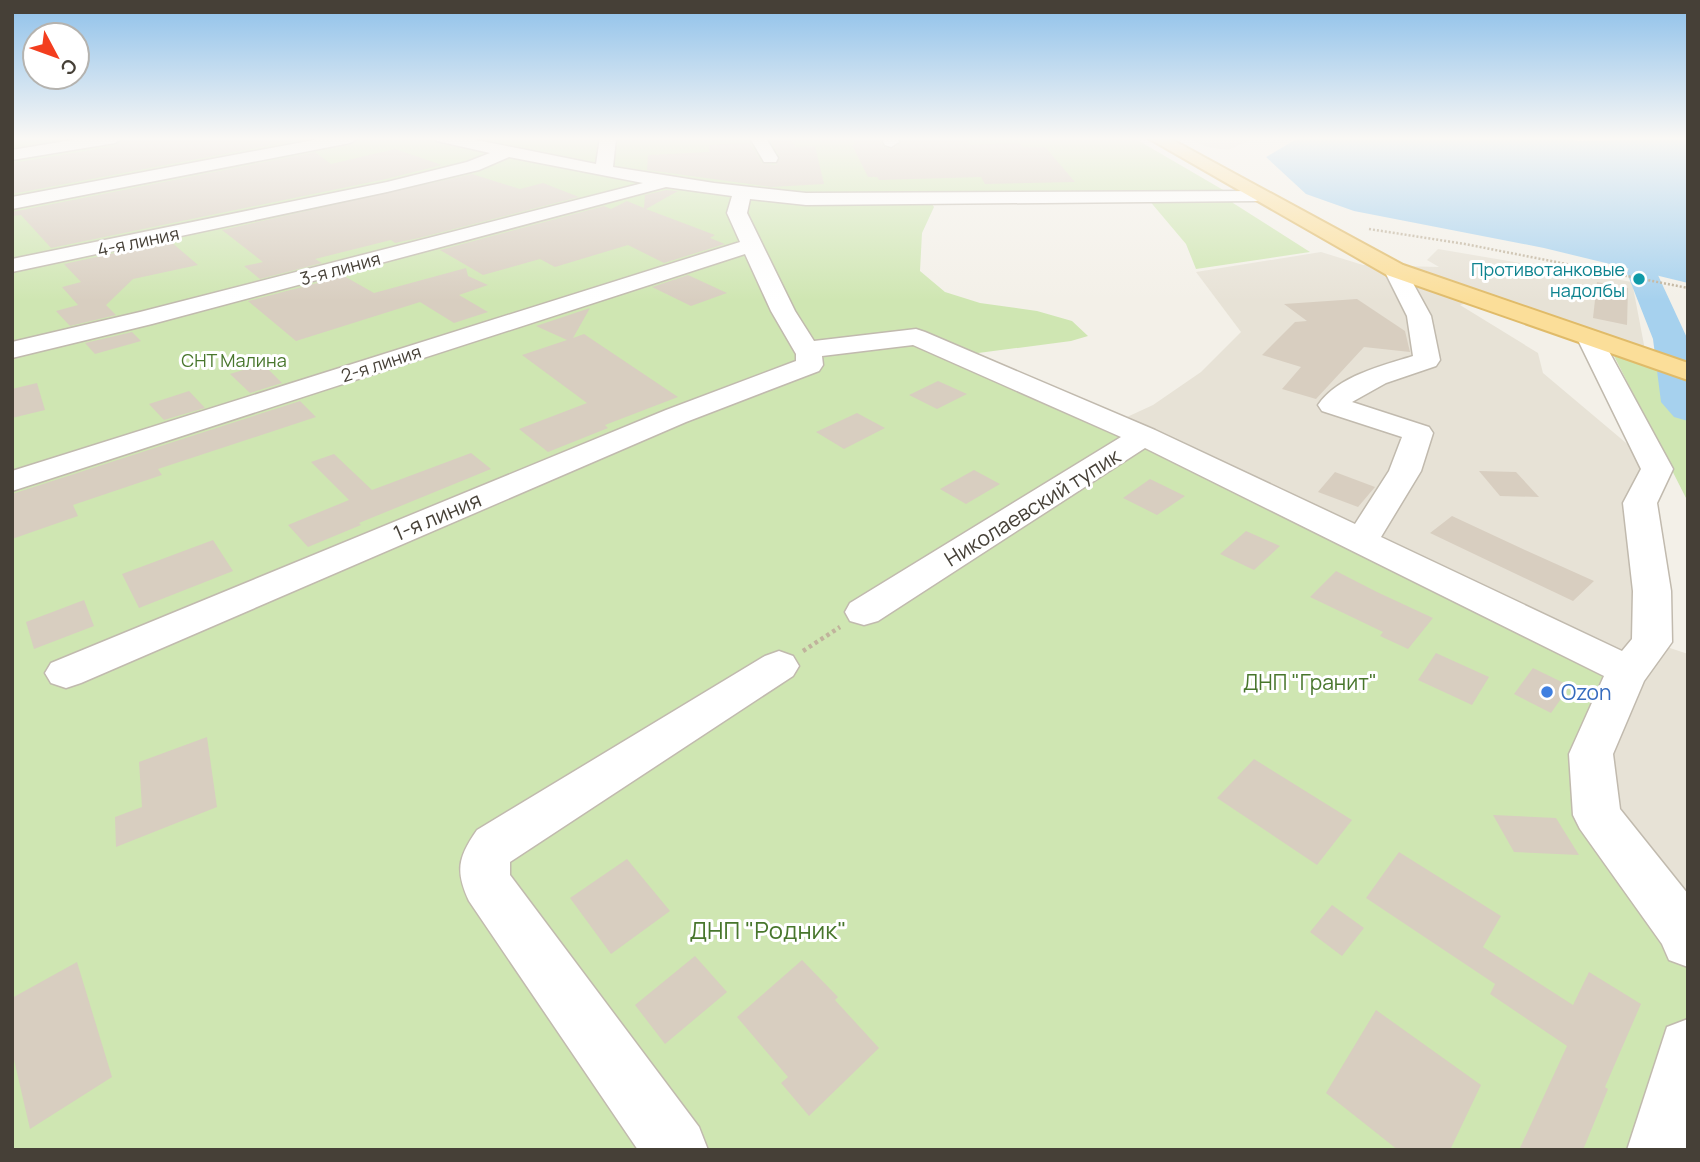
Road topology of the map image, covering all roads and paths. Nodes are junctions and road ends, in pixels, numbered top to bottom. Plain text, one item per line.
1 (68, 192) edge
2 (362, 192) edge
3 (628, 192) edge
4 (702, 192) edge
5 (1251, 192) edge
6 (1256, 195) junction
7 (12, 203) edge
8 (739, 203) junction
9 (1363, 228) dead end
10 (751, 245) junction
11 (12, 266) edge
12 (1395, 270) junction
13 (1688, 288) edge
14 (1592, 339) junction
15 (12, 350) edge
16 (808, 357) junction
17 (1688, 372) edge
18 (1144, 436) junction
19 (12, 481) edge
20 (1362, 541) junction
21 (864, 612) joint
22 (779, 666) joint
23 (1629, 671) junction
24 (66, 673) dead end
25 (1688, 942) edge
26 (1688, 1048) edge
27 (676, 1150) edge
28 (1659, 1150) edge

1 - 7 street
2 - 11 street, 4-я линия
3 - 15 street, 3-я линия
4 - 8 street
5 - 6 main road
6 - 8 street
6 - 12 main road
8 - 10 street
9 - 13 path
10 - 16 street
10 - 19 street, 2-я линия
12 - 14 main road
12 - 20 street
14 - 17 main road
14 - 23 street
16 - 18 street, 1-я линия
16 - 24 street, 1-я линия
18 - 20 street, 1-я линия
18 - 21 street, Николаевский тупик
20 - 23 street, 1-я линия
21 - 22 path
22 - 27 street
23 - 25 street
26 - 28 street

